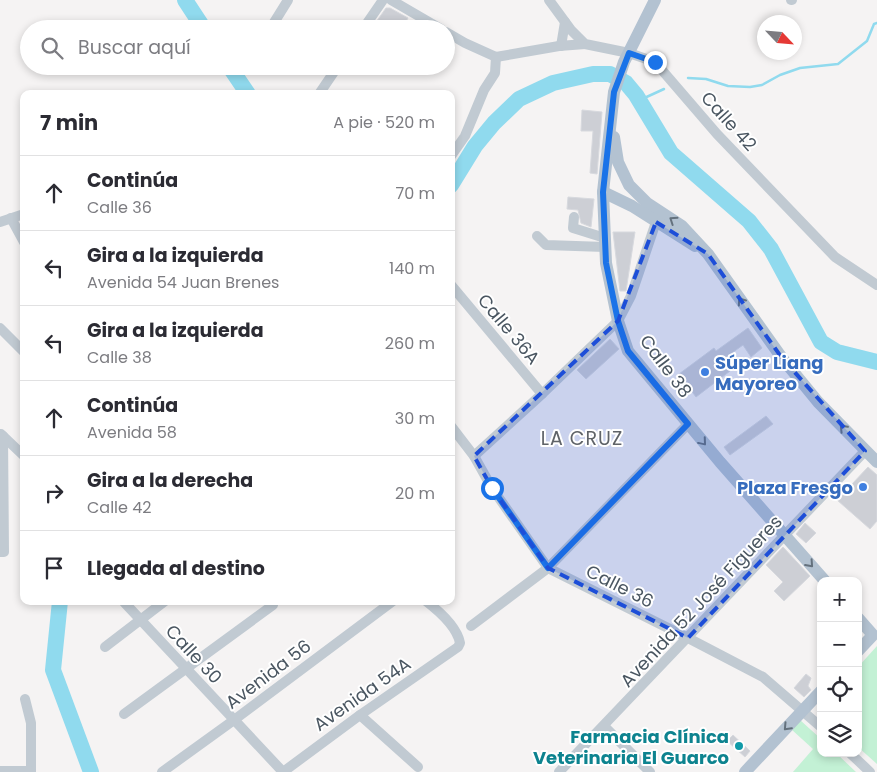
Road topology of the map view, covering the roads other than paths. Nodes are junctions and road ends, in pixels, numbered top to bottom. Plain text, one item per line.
1 (288, 0) edge
2 (383, 0) edge
3 (392, 0) edge
4 (549, 0) edge
5 (655, 0) edge
6 (276, 20) edge
7 (370, 20) edge
8 (426, 20) edge
9 (565, 22) junction
10 (455, 37) edge
11 (585, 44) junction
12 (561, 46) junction
13 (496, 57) junction
14 (627, 58) junction
15 (332, 75) edge
16 (322, 90) edge
17 (614, 90) junction
18 (455, 150) edge
19 (603, 192) junction
20 (20, 215) edge
21 (574, 217) dead end
22 (11, 218) junction
23 (0, 222) edge
24 (656, 222) junction
25 (20, 235) edge
26 (537, 236) dead end
27 (605, 243) junction
28 (708, 254) junction
29 (877, 285) edge
30 (455, 290) edge
31 (618, 321) junction
32 (0, 328) edge
33 (20, 348) edge
34 (542, 394) junction
35 (688, 424) junction
36 (455, 431) edge
37 (1, 434) edge
38 (865, 451) junction
39 (20, 452) edge
40 (474, 456) junction
41 (877, 462) edge
42 (784, 535) junction
43 (2, 552) edge
44 (548, 568) junction
45 (821, 577) edge
46 (126, 605) edge
47 (160, 605) edge
48 (273, 605) dead end
49 (388, 605) edge
50 (431, 605) edge
51 (140, 620) junction
52 (862, 622) edge
53 (471, 626) dead end
54 (875, 633) edge
55 (688, 638) junction
56 (105, 647) dead end
57 (862, 647) edge
58 (186, 669) junction
59 (817, 695) edge
60 (25, 699) dead end
61 (802, 710) junction
62 (124, 714) dead end
63 (360, 715) junction
64 (234, 720) junction
65 (817, 723) edge
66 (604, 726) junction
67 (854, 757) edge
68 (418, 767) dead end
69 (0, 771) edge
70 (31, 771) edge
71 (162, 772) edge
72 (283, 772) edge
73 (560, 772) edge
74 (650, 772) edge
75 (745, 772) edge
76 (870, 772) edge

1 - 6 street
2 - 7 street
3 - 8 street
4 - 9 street
5 - 14 main road
9 - 11 street
9 - 12 street
10 - 13 street
11 - 12 street, Calle 42
11 - 14 street, Calle 42
12 - 13 street, Calle 42
13 - 18 street
14 - 17 main road
14 - 29 street, Calle 42
15 - 16 street
17 - 19 main road, Calle 38
28 -> 17 main road
19 - 24 main road
19 - 27 main road, Calle 38
20 - 22 street
21 - 27 street
22 - 23 street
22 - 25 street
24 - 28 main road
24 - 31 street
26 - 27 street
27 - 31 main road, Calle 38
38 -> 28 main road
30 - 34 street, Calle 36A
31 - 34 street
31 - 35 main road, Calle 38
32 - 33 street
34 - 40 street
35 -> 42 main road, Calle 38
35 - 44 street
36 - 40 street, Calle 36
37 - 39 street
37 - 43 street
38 - 41 main road
38 - 42 street, Avenida 52 José Figueres
40 - 44 street, Calle 36
42 -> 45 main road, Calle 38
42 - 55 street, Avenida 52 José Figueres
44 - 53 street
44 - 55 street, Calle 36
46 - 51 street, Calle 30
47 - 51 street
48 - 58 street
49 - 64 street, Avenida 56
50 - 63 street, Avenida 54A
51 - 56 street
51 - 58 street, Calle 30
52 - 54 main road
54 - 57 main road
55 - 61 street, Calle 36
55 - 66 street, Avenida 52 José Figueres
58 - 62 street
58 - 64 street, Calle 30
59 - 61 main road
60 - 70 street
61 - 65 street, Calle 36
61 -> 75 main road
63 - 68 street
63 - 72 street, Avenida 54A
64 - 71 street, Avenida 56
64 - 72 street, Calle 30
66 - 73 street, Avenida 52 José Figueres
66 - 74 street
67 - 76 street
69 - 70 street

